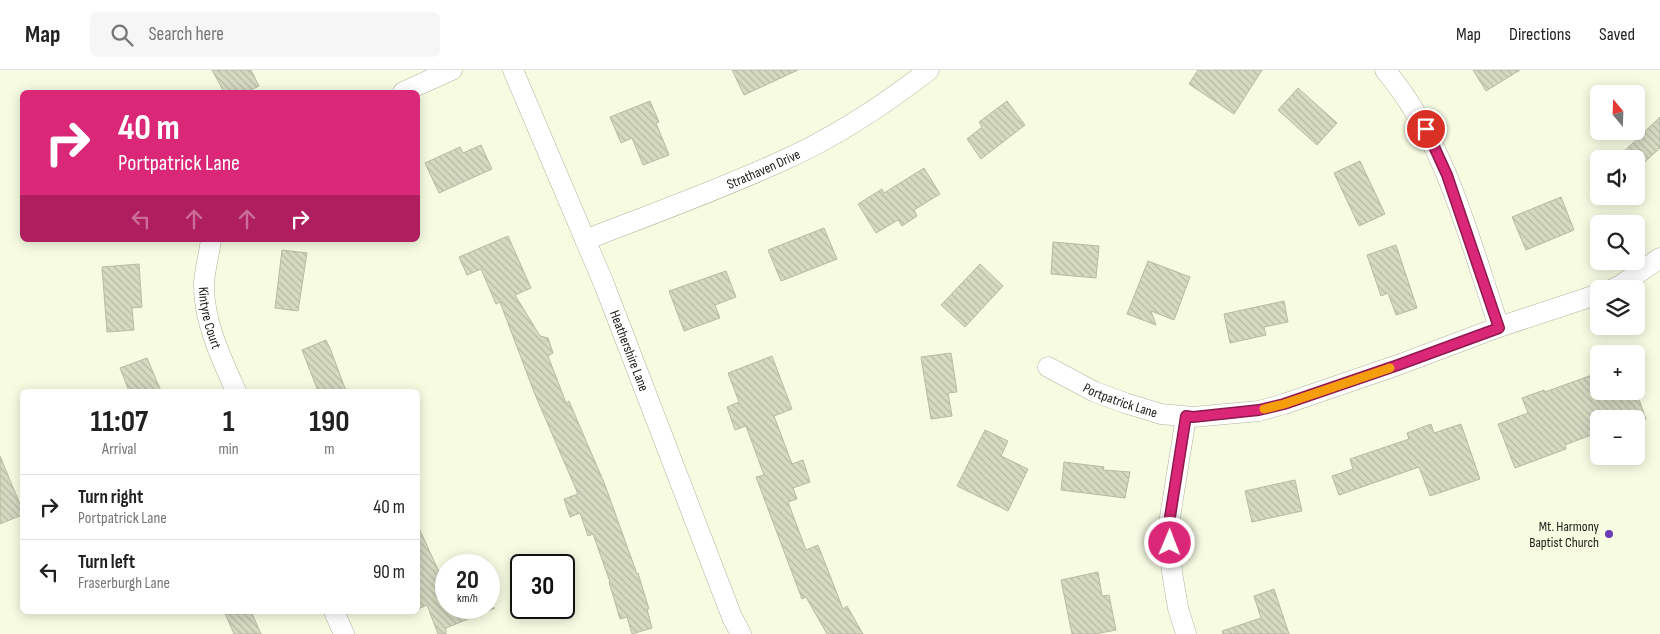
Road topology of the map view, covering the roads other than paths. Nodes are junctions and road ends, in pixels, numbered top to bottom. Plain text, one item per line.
1 (452, 70) edge
2 (513, 70) edge
3 (929, 70) edge
4 (1385, 70) edge
5 (407, 90) edge
6 (585, 240) junction
7 (211, 242) edge
8 (1660, 258) edge
9 (1629, 280) edge
10 (1590, 297) edge
11 (1499, 328) junction
12 (1048, 367) dead end
13 (235, 389) edge
14 (1186, 416) junction
15 (335, 614) edge
16 (344, 634) edge
17 (741, 634) edge
18 (1186, 634) edge

1 - 5 street
2 - 6 street, Heathershire Lane
3 - 6 street, Strathaven Drive
4 - 11 street
6 - 17 street, Heathershire Lane
7 - 13 street, Kintyre Court
8 - 9 street
10 - 11 street, Portpatrick Lane
11 - 14 street, Portpatrick Lane
12 - 14 street, Portpatrick Lane
14 - 18 street
15 - 16 street

